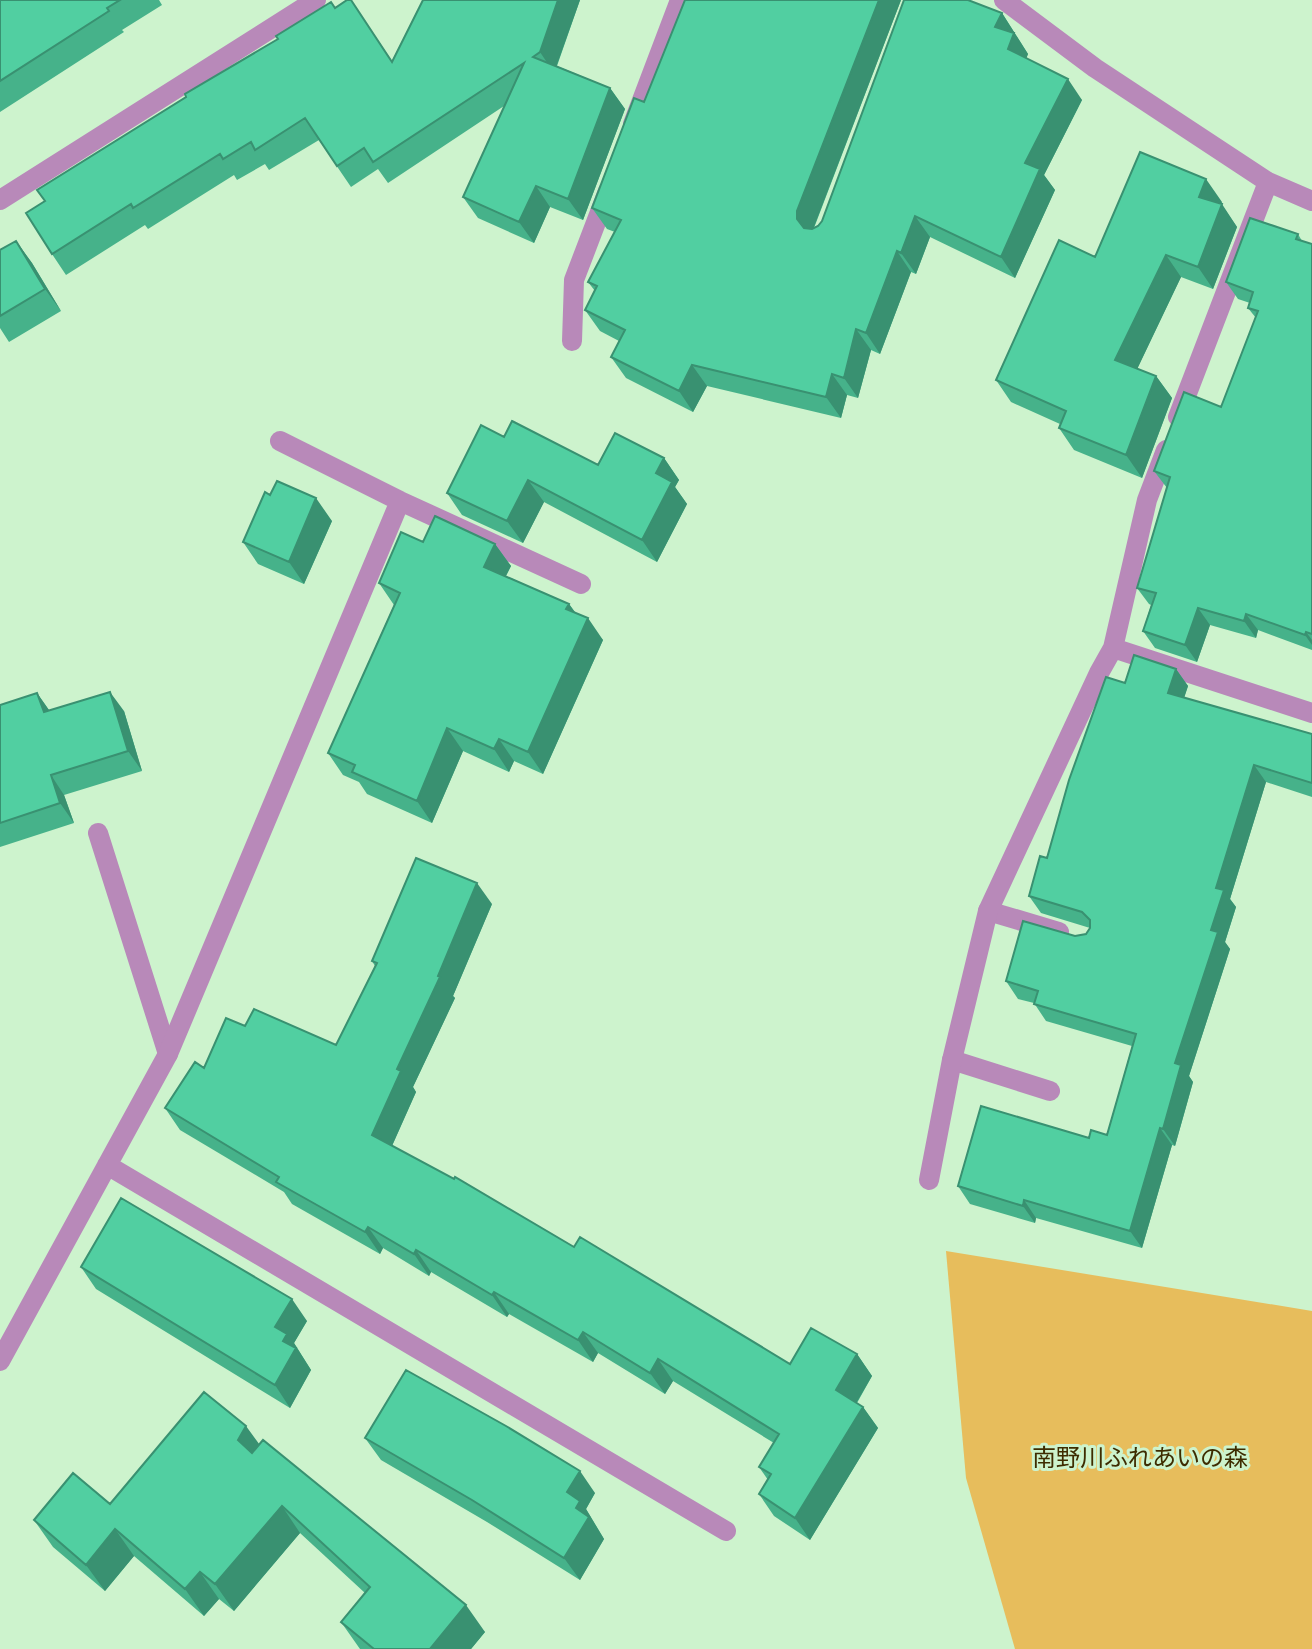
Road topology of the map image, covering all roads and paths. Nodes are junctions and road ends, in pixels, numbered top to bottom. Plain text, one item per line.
1 (316, 0) edge
2 (680, 0) edge
3 (1004, 0) edge
4 (624, 147) edge
5 (613, 177) edge
6 (1268, 182) junction
7 (0, 200) edge
8 (1312, 201) edge
9 (572, 341) dead end
10 (280, 441) dead end
11 (400, 501) junction
12 (581, 584) dead end
13 (1113, 648) junction
14 (1312, 713) edge
15 (98, 833) dead end
16 (988, 911) junction
17 (1075, 937) edge
18 (168, 1054) junction
19 (952, 1060) junction
20 (1050, 1091) dead end
21 (107, 1165) junction
22 (929, 1180) dead end
23 (0, 1361) edge
24 (726, 1531) dead end

1 - 7 street
2 - 4 street
3 - 6 street
5 - 9 street
6 - 8 street
6 - 13 street
10 - 11 street
11 - 12 street
11 - 18 street
13 - 14 street
13 - 16 street
15 - 18 street
16 - 17 street
16 - 19 street
18 - 21 street
19 - 20 street
19 - 22 street
21 - 23 street
21 - 24 street

